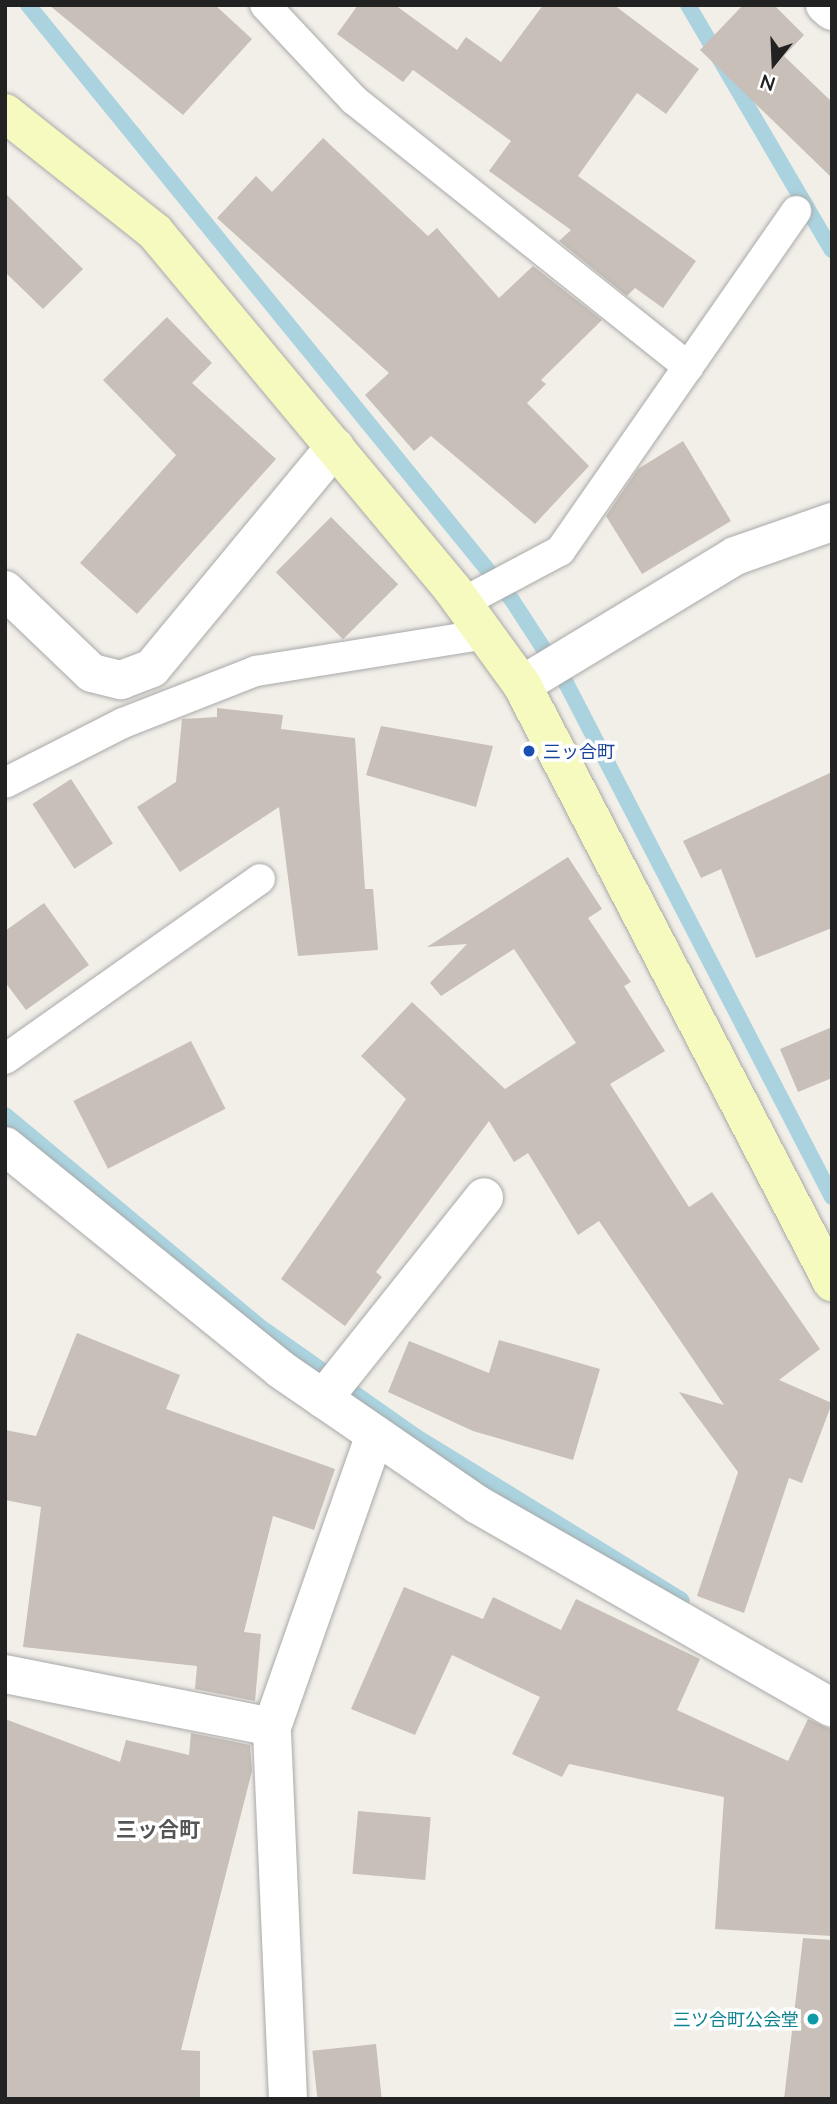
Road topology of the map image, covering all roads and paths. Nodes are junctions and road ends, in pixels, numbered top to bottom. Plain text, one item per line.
1 (265, 5) edge
2 (825, 5) edge
3 (832, 11) edge
4 (5, 113) edge
5 (796, 211) dead end
6 (688, 367) junction
7 (335, 447) junction
8 (832, 522) edge
9 (5, 590) edge
10 (462, 603) junction
11 (486, 634) junction
12 (522, 685) junction
13 (5, 783) edge
14 (260, 879) dead end
15 (5, 1059) edge
16 (5, 1146) edge
17 (484, 1197) dead end
18 (832, 1282) edge
19 (323, 1399) junction
20 (375, 1435) junction
21 (5, 1674) edge
22 (832, 1708) edge
23 (272, 1727) junction
24 (288, 2099) edge

1 - 6 lane
2 - 3 street
4 - 7 street
5 - 6 lane
6 - 10 lane
7 - 9 street
7 - 10 street
8 - 12 street
10 - 11 street
11 - 12 street
11 - 13 lane
12 - 18 street
14 - 15 lane
16 - 19 street
17 - 19 street
19 - 20 street
20 - 22 street
20 - 23 street
21 - 23 street
23 - 24 street

